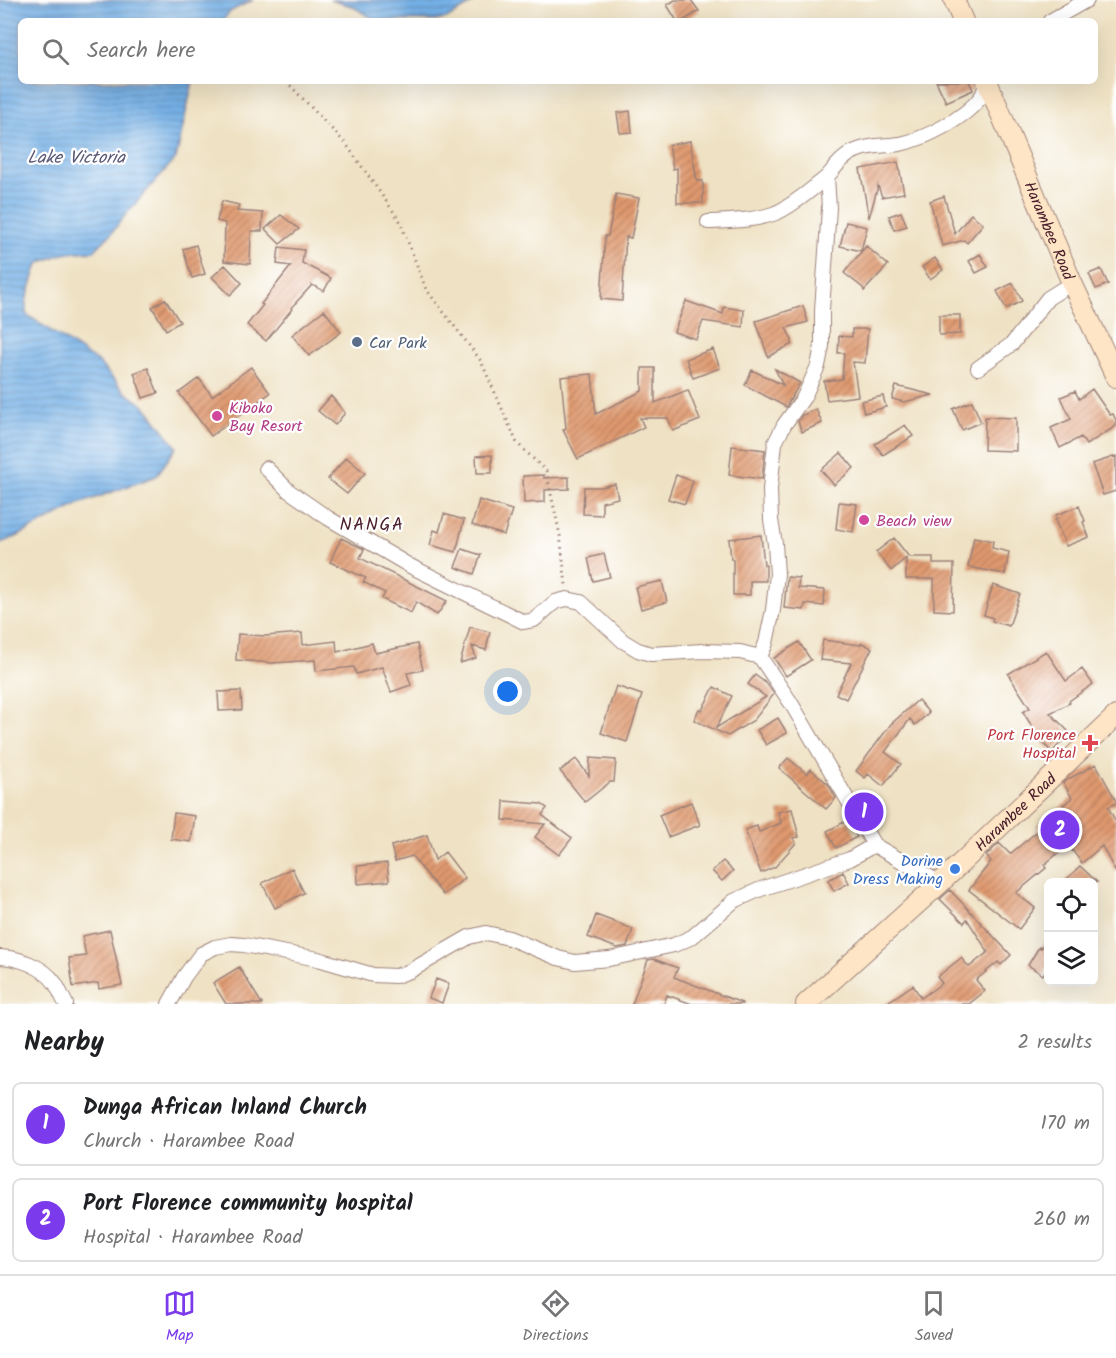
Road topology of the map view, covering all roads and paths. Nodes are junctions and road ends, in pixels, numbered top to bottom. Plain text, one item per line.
1 (954, 0) edge
2 (1088, 0) edge
3 (962, 18) edge
4 (1055, 18) edge
5 (289, 84) edge
6 (986, 84) edge
7 (988, 84) edge
8 (827, 177) junction
9 (708, 222) dead end
10 (1072, 283) junction
11 (978, 368) dead end
12 (1116, 377) edge
13 (266, 468) dead end
14 (567, 599) junction
15 (760, 657) junction
16 (1116, 716) edge
17 (874, 845) junction
18 (940, 882) junction
19 (0, 957) edge
20 (66, 1004) edge
21 (169, 1004) edge
22 (806, 1004) edge

1 - 3 main road
2 - 4 street
5 - 14 path
6 - 8 street
7 - 10 main road, Harambee Road
8 - 9 street
8 - 15 street
10 - 11 street
10 - 12 main road, Harambee Road
13 - 14 street
14 - 15 street
15 - 17 street
16 - 18 main road, Harambee Road
17 - 18 street
17 - 21 street
18 - 22 main road, Harambee Road
19 - 20 street

